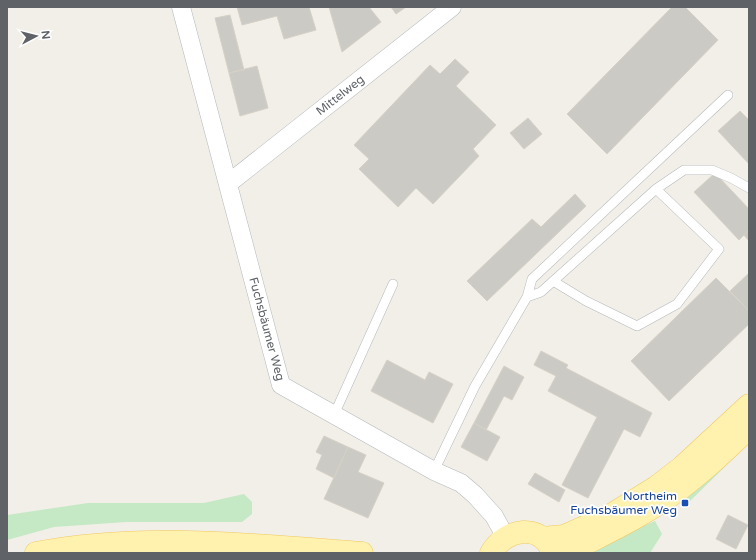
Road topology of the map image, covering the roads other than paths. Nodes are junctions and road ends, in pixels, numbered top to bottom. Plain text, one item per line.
1 (181, 7) edge
2 (452, 7) edge
3 (728, 95) dead end
4 (229, 183) junction
5 (749, 188) edge
6 (656, 189) junction
7 (553, 281) junction
8 (393, 284) dead end
9 (527, 297) junction
10 (749, 405) edge
11 (334, 415) junction
12 (749, 428) edge
13 (434, 472) junction
14 (506, 536) junction
15 (548, 546) edge
16 (36, 553) edge
17 (362, 553) edge
18 (491, 553) edge
19 (572, 553) edge

1 - 4 street, Fuchsbäumer Weg
2 - 4 street, Mittelweg
3 - 9 lane
4 - 11 street, Fuchsbäumer Weg
5 - 6 lane
6 - 7 lane
6 - 7 lane
7 - 9 lane
8 - 11 lane
9 - 13 lane
10 - 15 main road
11 - 13 street, Fuchsbäumer Weg
12 - 19 main road
13 - 14 street, Fuchsbäumer Weg
14 - 15 main road
14 - 18 main road
16 - 17 main road

